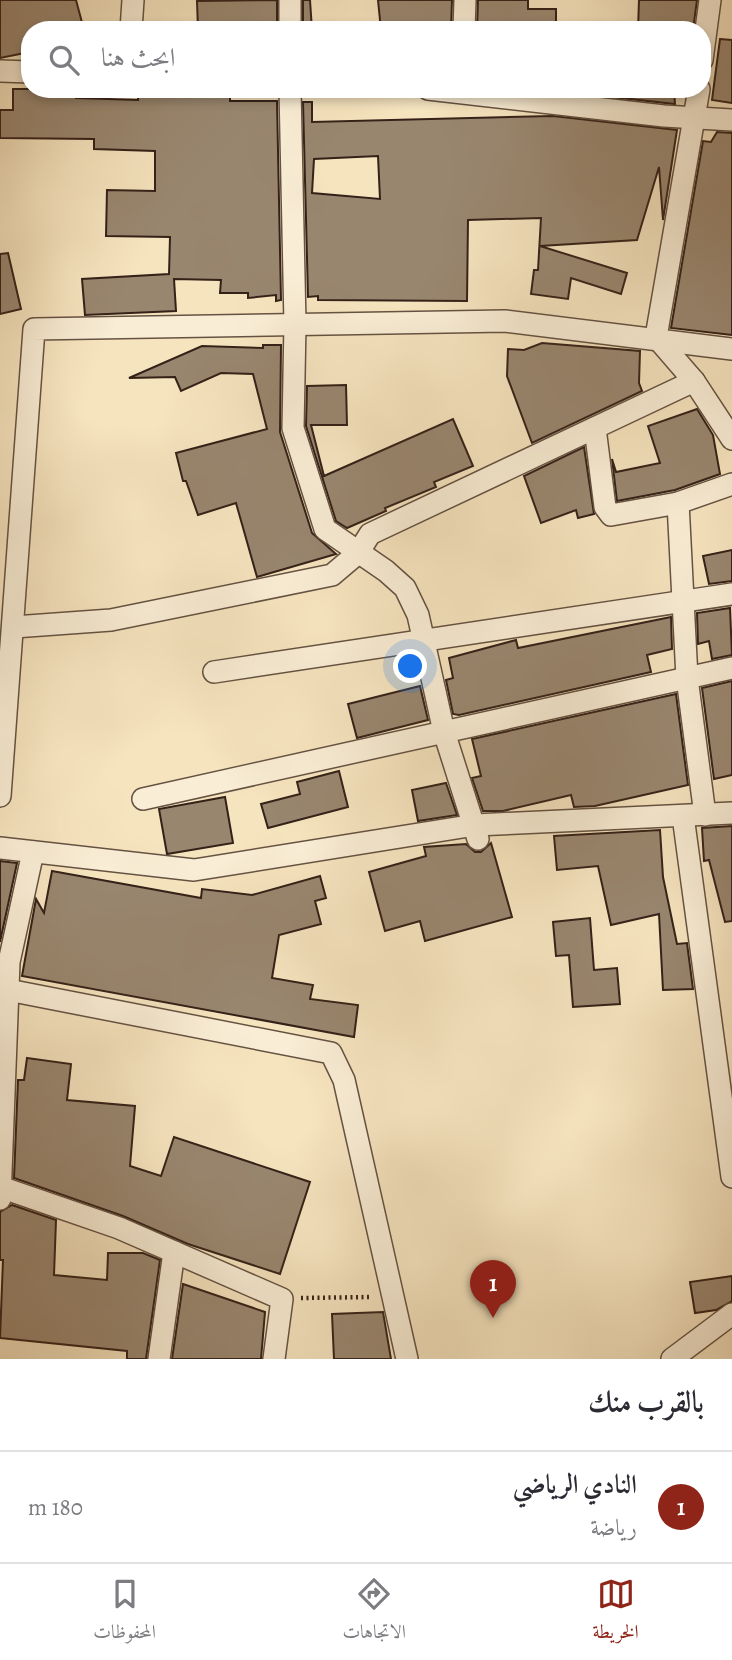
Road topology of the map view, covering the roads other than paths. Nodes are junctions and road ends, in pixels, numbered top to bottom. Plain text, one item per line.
1 (133, 0) edge
2 (290, 0) edge
3 (466, 0) edge
4 (710, 0) edge
5 (132, 21) edge
6 (290, 21) edge
7 (465, 21) edge
8 (707, 21) edge
9 (0, 71) edge
10 (21, 72) edge
11 (290, 98) edge
12 (529, 98) edge
13 (698, 98) edge
14 (695, 118) junction
15 (732, 120) edge
16 (295, 324) junction
17 (656, 337) junction
18 (732, 349) edge
19 (694, 381) junction
20 (595, 428) junction
21 (732, 439) edge
22 (732, 484) edge
23 (678, 503) junction
24 (358, 553) junction
25 (732, 593) edge
26 (681, 602) junction
27 (14, 627) junction
28 (423, 643) junction
29 (732, 668) edge
30 (214, 672) dead end
31 (687, 678) junction
32 (444, 732) junction
33 (0, 796) edge
34 (143, 799) dead end
35 (732, 813) edge
36 (705, 815) junction
37 (683, 816) junction
38 (477, 832) junction
39 (0, 848) edge
40 (33, 852) junction
41 (8, 990) junction
42 (3, 1069) edge
43 (732, 1171) edge
44 (1, 1191) edge
45 (174, 1252) junction
46 (732, 1314) edge
47 (159, 1359) edge
48 (274, 1359) edge
49 (407, 1359) edge
50 (671, 1359) edge

1 - 5 street
2 - 6 street
3 - 7 street
4 - 8 street
9 - 10 street
11 - 16 street
12 - 14 street
13 - 14 street
14 - 15 street
14 - 17 street
16 - 17 street
16 - 24 street
16 - 27 street
17 - 18 street
17 - 19 street
19 - 20 street
19 - 21 street
20 - 23 street
20 - 24 street
22 - 23 street
23 - 26 street
24 - 27 street
24 - 28 street
25 - 26 street
26 - 28 street
26 - 31 street
27 - 33 street
28 - 30 street
28 - 32 street
29 - 31 street
31 - 32 street
31 - 36 street
32 - 34 street
32 - 38 street
35 - 36 street
36 - 37 street
37 - 38 street
37 - 43 street
38 - 40 street
39 - 40 street
40 - 41 street
41 - 42 street
41 - 49 street
42 - 44 street
44 - 45 street
45 - 47 street
45 - 48 street
46 - 50 street

